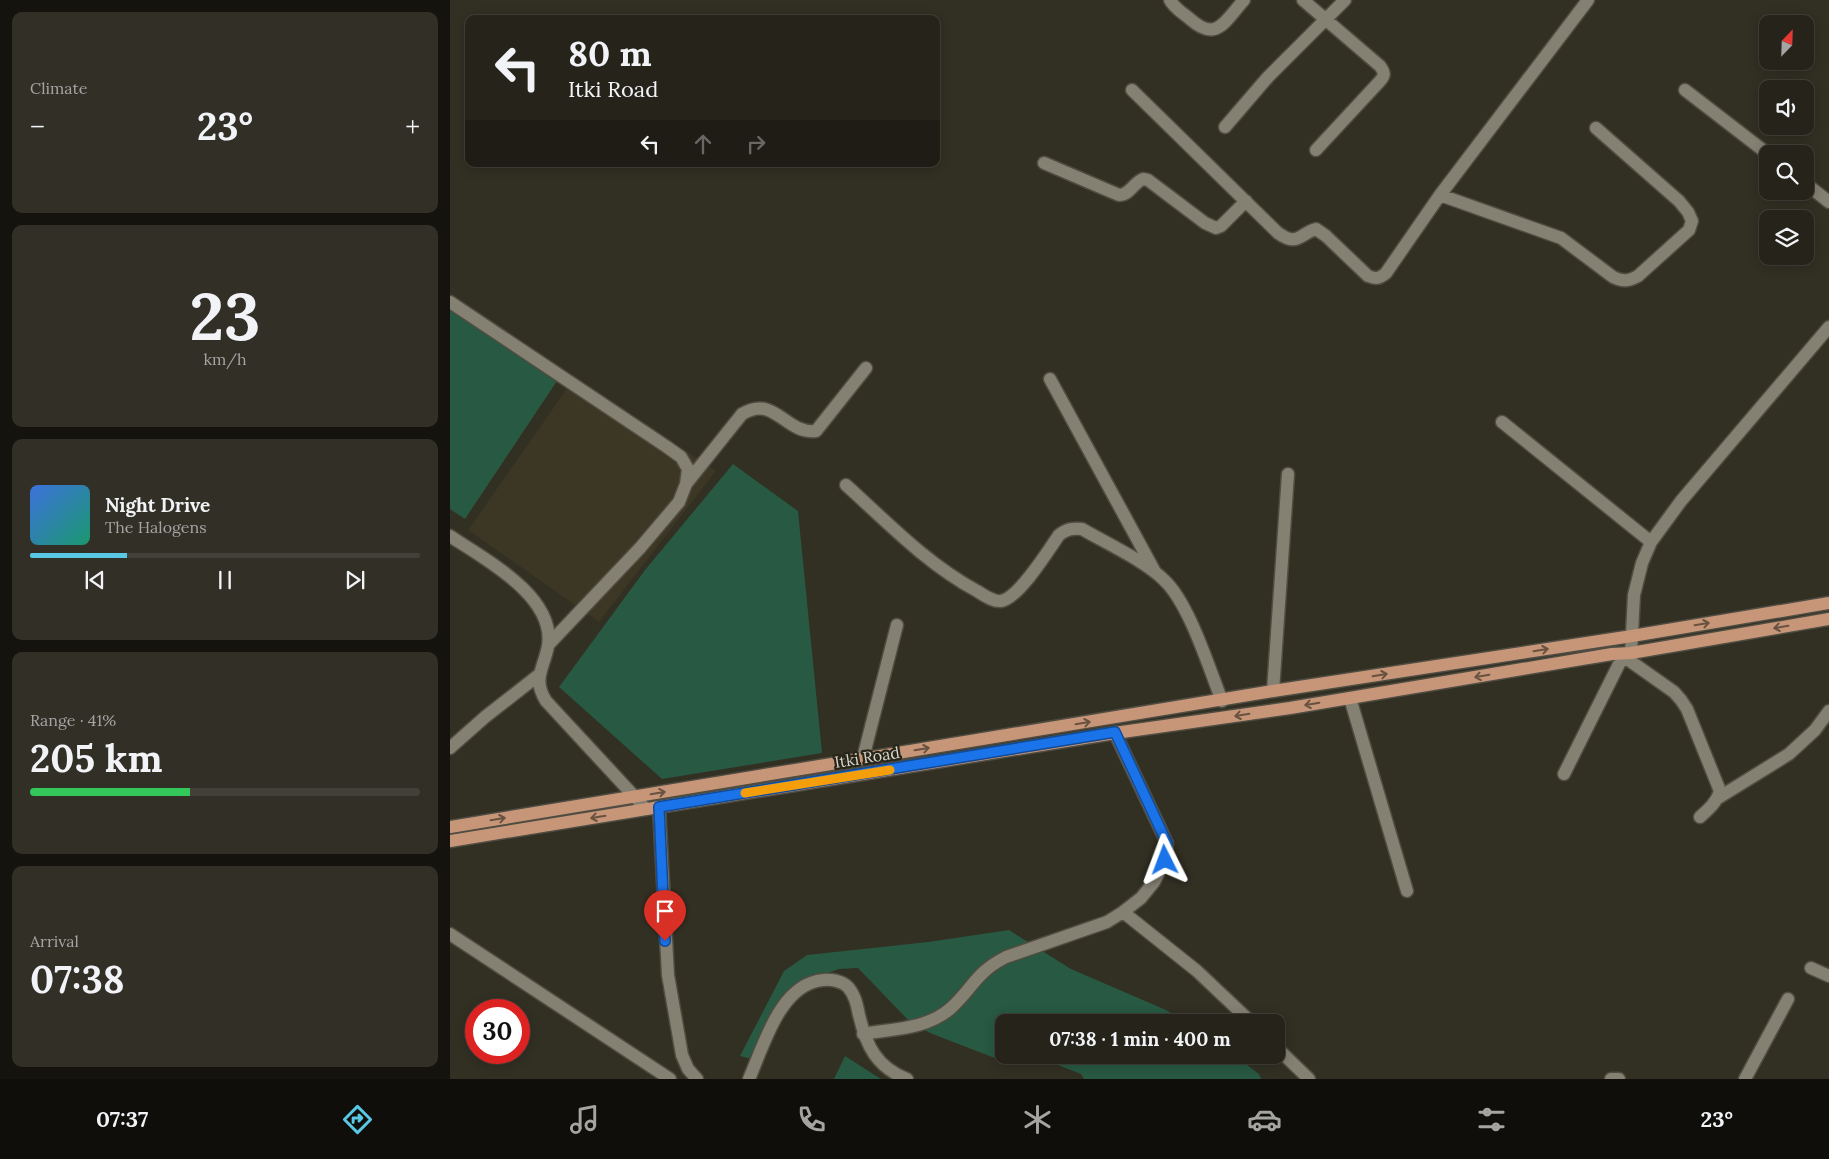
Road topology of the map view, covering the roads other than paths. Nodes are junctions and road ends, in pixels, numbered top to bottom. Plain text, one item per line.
1 (1170, 0) edge
2 (1244, 0) edge
3 (1303, 0) edge
4 (1345, 0) edge
5 (1588, 0) edge
6 (1325, 20) junction
7 (1132, 90) dead end
8 (1685, 90) dead end
9 (1225, 127) dead end
10 (1596, 128) dead end
11 (1759, 147) edge
12 (1316, 150) dead end
13 (1044, 164) dead end
14 (1814, 190) edge
15 (1440, 195) junction
16 (1246, 201) junction
17 (1829, 202) edge
18 (450, 302) edge
19 (1829, 327) edge
20 (1825, 339) edge
21 (866, 368) dead end
22 (1050, 379) dead end
23 (1502, 422) dead end
24 (1288, 474) dead end
25 (686, 484) junction
26 (846, 485) dead end
27 (450, 536) edge
28 (1651, 542) junction
29 (1155, 572) junction
30 (1829, 603) edge
31 (1829, 619) edge
32 (897, 625) dead end
33 (1632, 636) junction
34 (548, 645) junction
35 (1622, 654) junction
36 (540, 674) junction
37 (1273, 691) junction
38 (1350, 698) junction
39 (1222, 701) junction
40 (1829, 711) edge
41 (1115, 732) junction
42 (450, 748) edge
43 (863, 758) junction
44 (1564, 774) dead end
45 (635, 797) junction
46 (1718, 798) junction
47 (653, 808) junction
48 (1700, 817) dead end
49 (450, 827) edge
50 (450, 841) edge
51 (1407, 891) dead end
52 (1123, 912) junction
53 (450, 934) edge
54 (1811, 968) dead end
55 (1829, 976) edge
56 (1788, 999) dead end
57 (1242, 1014) edge
58 (863, 1034) junction
59 (1285, 1056) edge
60 (670, 1079) edge
61 (697, 1079) edge
62 (749, 1079) edge
63 (907, 1079) edge
64 (1309, 1079) edge
65 (1611, 1079) edge
66 (1619, 1079) edge
67 (1745, 1079) edge

1 - 2 street
3 - 6 street
4 - 6 street
5 - 15 street
6 - 9 street
6 - 12 street
7 - 16 street
8 - 11 street
10 - 15 street
13 - 16 street
14 - 17 street
15 - 16 street
18 - 25 street
19 - 20 street
20 - 28 street
21 - 25 street
22 - 29 street
23 - 28 street
24 - 37 street
25 - 34 street
26 - 29 street
27 - 34 street
28 - 33 street
29 - 39 street
33 -> 30 main road
31 -> 35 main road, Itki Road
32 - 43 street
33 - 35 street
37 -> 33 main road
34 - 36 street
35 -> 38 main road, Itki Road
35 - 44 street
35 - 46 street
36 - 42 street
36 - 45 street
37 - 39 main road
38 -> 41 main road, Itki Road
38 - 51 street
43 -> 39 main road
40 - 46 street
41 - 47 main road, Itki Road
41 - 52 street
45 -> 43 main road
45 - 47 street
49 -> 45 main road
46 - 48 street
47 -> 50 main road, Itki Road
47 - 61 street
52 - 57 street
52 - 58 street
53 - 60 street
54 - 55 street
56 - 67 street
58 - 62 street
58 - 63 street
59 - 64 street
65 - 66 street

